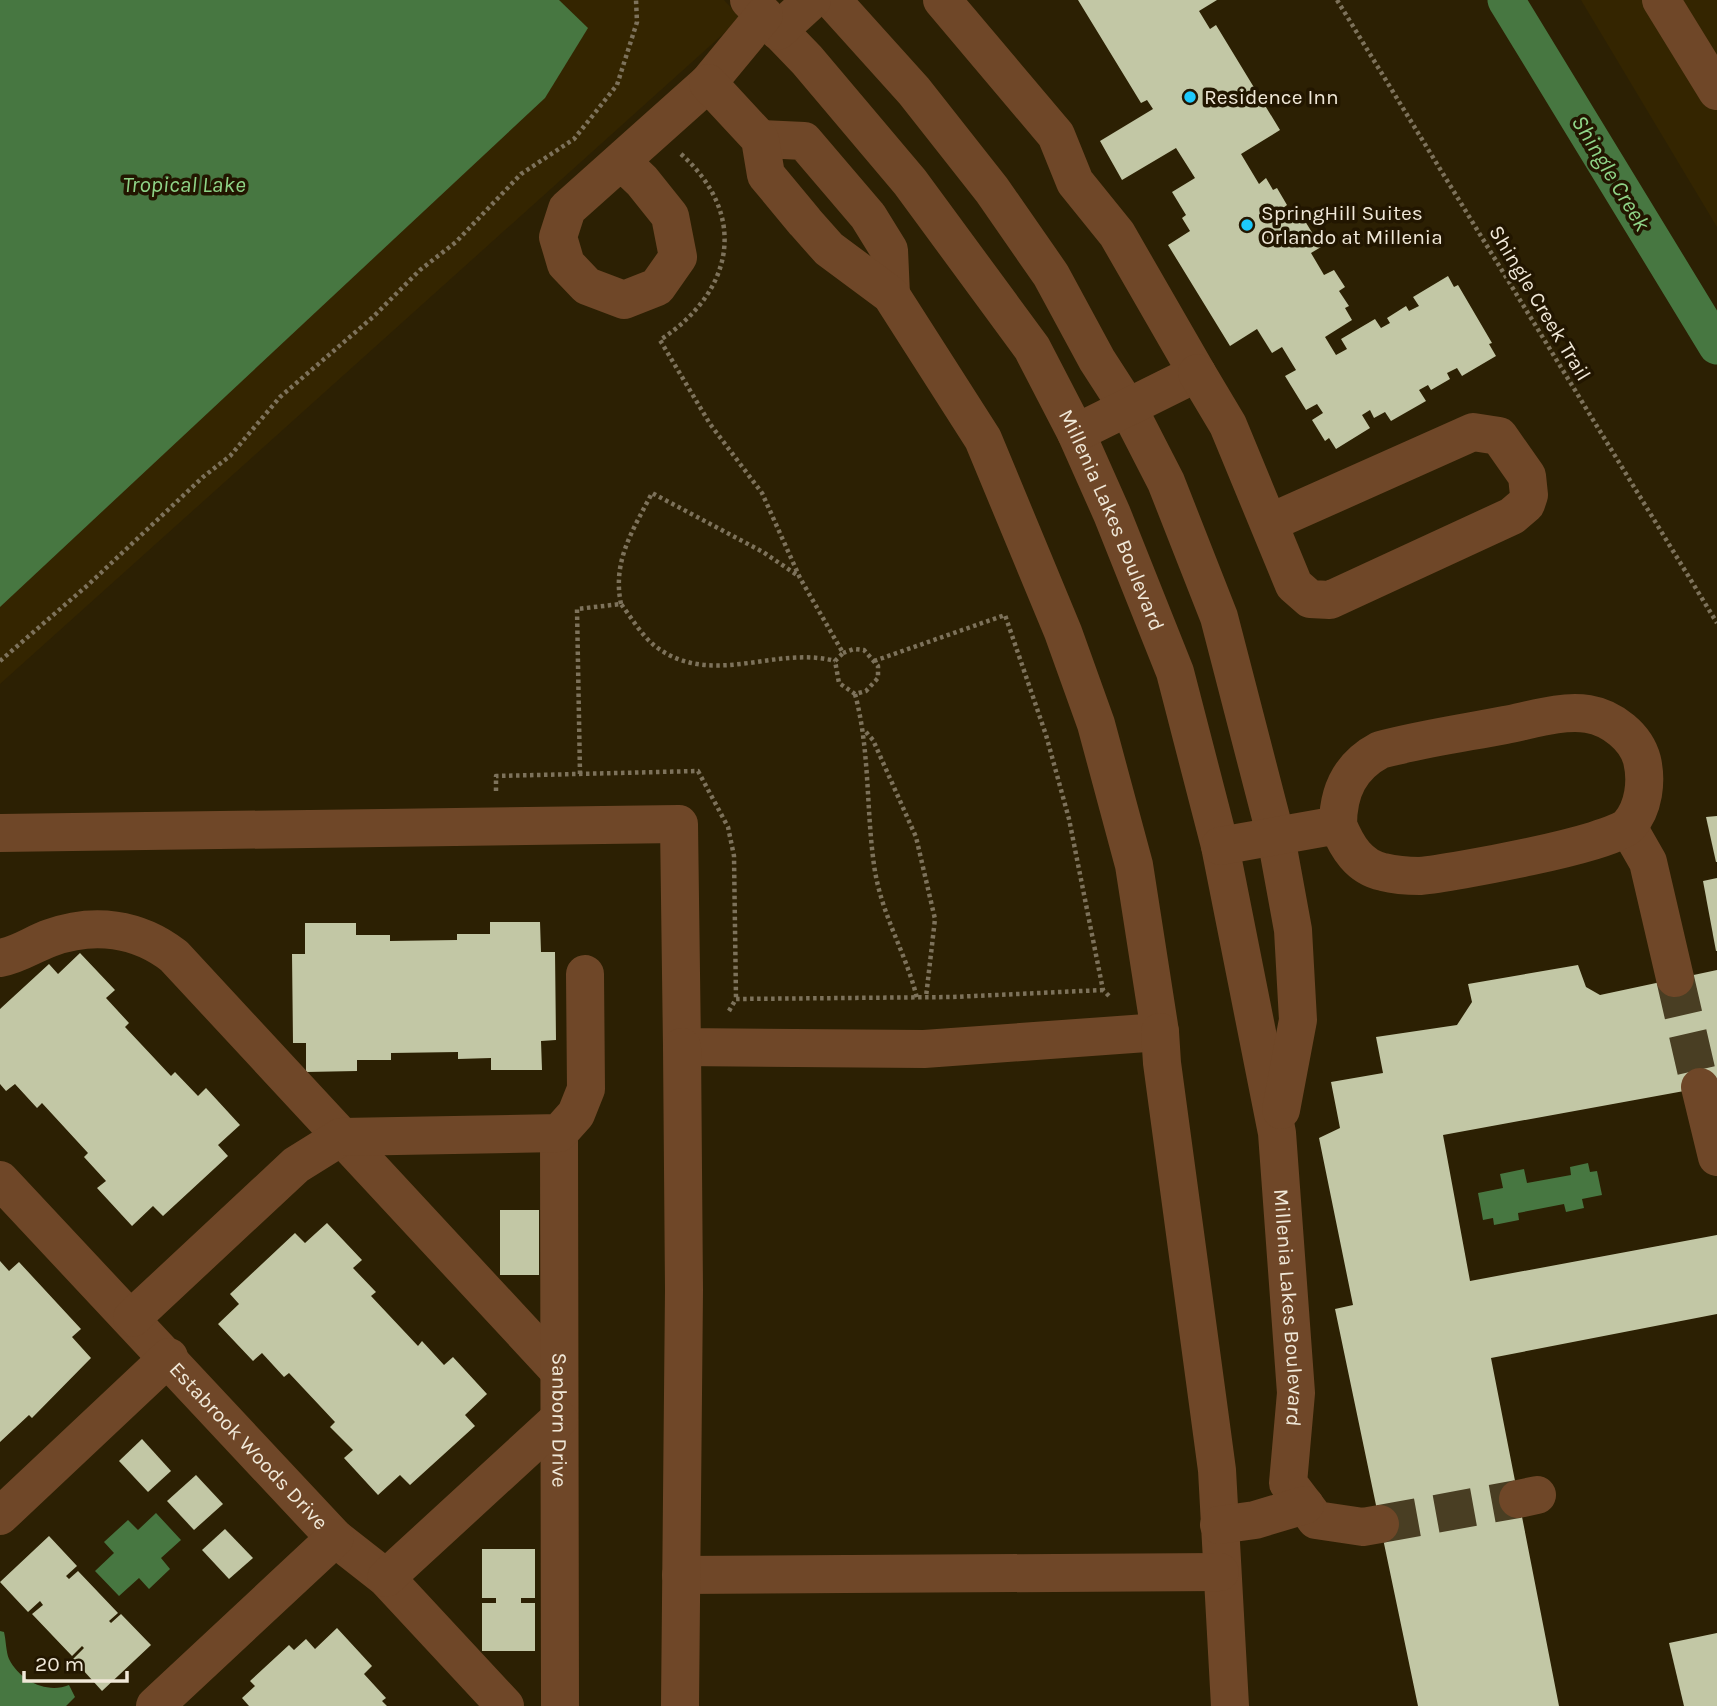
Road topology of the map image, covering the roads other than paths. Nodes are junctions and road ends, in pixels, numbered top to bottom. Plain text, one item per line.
1 (812, 0) edge
2 (832, 0) edge
3 (942, 0) edge
4 (1661, 0) edge
5 (764, 15) edge
6 (708, 83) junction
7 (1717, 91) edge
8 (760, 139) junction
9 (621, 161) dead end
10 (850, 195) junction
11 (805, 222) junction
12 (891, 295) junction
13 (1197, 373) junction
14 (1128, 408) junction
15 (1076, 433) junction
16 (1269, 523) junction
17 (1338, 825) junction
18 (1628, 827) junction
19 (0, 833) edge
20 (1276, 837) junction
21 (1220, 846) junction
22 (0, 958) edge
23 (585, 974) dead end
24 (1675, 978) tunnel mouth
25 (1154, 1033) junction
26 (694, 1046) junction
27 (1700, 1087) tunnel mouth
28 (559, 1133) junction
29 (1277, 1133) junction
30 (341, 1137) junction
31 (1717, 1157) edge
32 (5, 1196) edge
33 (132, 1318) junction
34 (169, 1357) junction
35 (559, 1371) junction
36 (559, 1419) junction
37 (1297, 1494) junction
38 (0, 1516) edge
39 (1219, 1525) junction
40 (1372, 1526) tunnel mouth
41 (335, 1538) junction
42 (1220, 1572) junction
43 (681, 1575) junction
44 (386, 1578) junction
45 (162, 1704) edge
46 (505, 1706) edge
47 (560, 1706) edge
48 (680, 1706) edge
49 (1230, 1706) edge

1 - 5 street
2 - 14 street, Millenia Lakes Boulevard
3 - 13 street
4 - 7 street
5 - 6 street
5 - 15 street, Millenia Lakes Boulevard
6 - 8 street
6 - 9 street
8 - 10 street
8 - 11 street
10 - 11 street
10 - 12 street
11 - 12 street
12 - 25 street
13 - 14 street
13 - 16 street
14 - 15 street
14 - 20 street, Millenia Lakes Boulevard
15 - 21 street, Millenia Lakes Boulevard
16 - 16 street
17 - 18 street
17 - 18 street
17 - 20 street
18 - 24 street
19 - 26 street
20 - 21 street
20 - 29 street, Millenia Lakes Boulevard
21 - 29 street, Millenia Lakes Boulevard
22 - 30 street
23 - 28 street
25 - 26 street
25 - 39 street
26 - 43 street
27 - 31 street
28 - 30 street
28 - 35 street, Sanborn Drive
29 - 37 street, Millenia Lakes Boulevard
30 - 33 street
30 - 35 street
32 - 33 street, Estabrook Woods Drive
33 - 34 street, Estabrook Woods Drive
34 - 38 street
34 - 41 street, Estabrook Woods Drive
35 - 36 street, Sanborn Drive
36 - 44 street
36 - 47 street, Sanborn Drive
37 - 39 street
37 - 40 street
39 - 42 street
41 - 44 street, Estabrook Woods Drive
41 - 45 street
42 - 43 street
42 - 49 street
43 - 48 street
44 - 46 street, Estabrook Woods Drive

